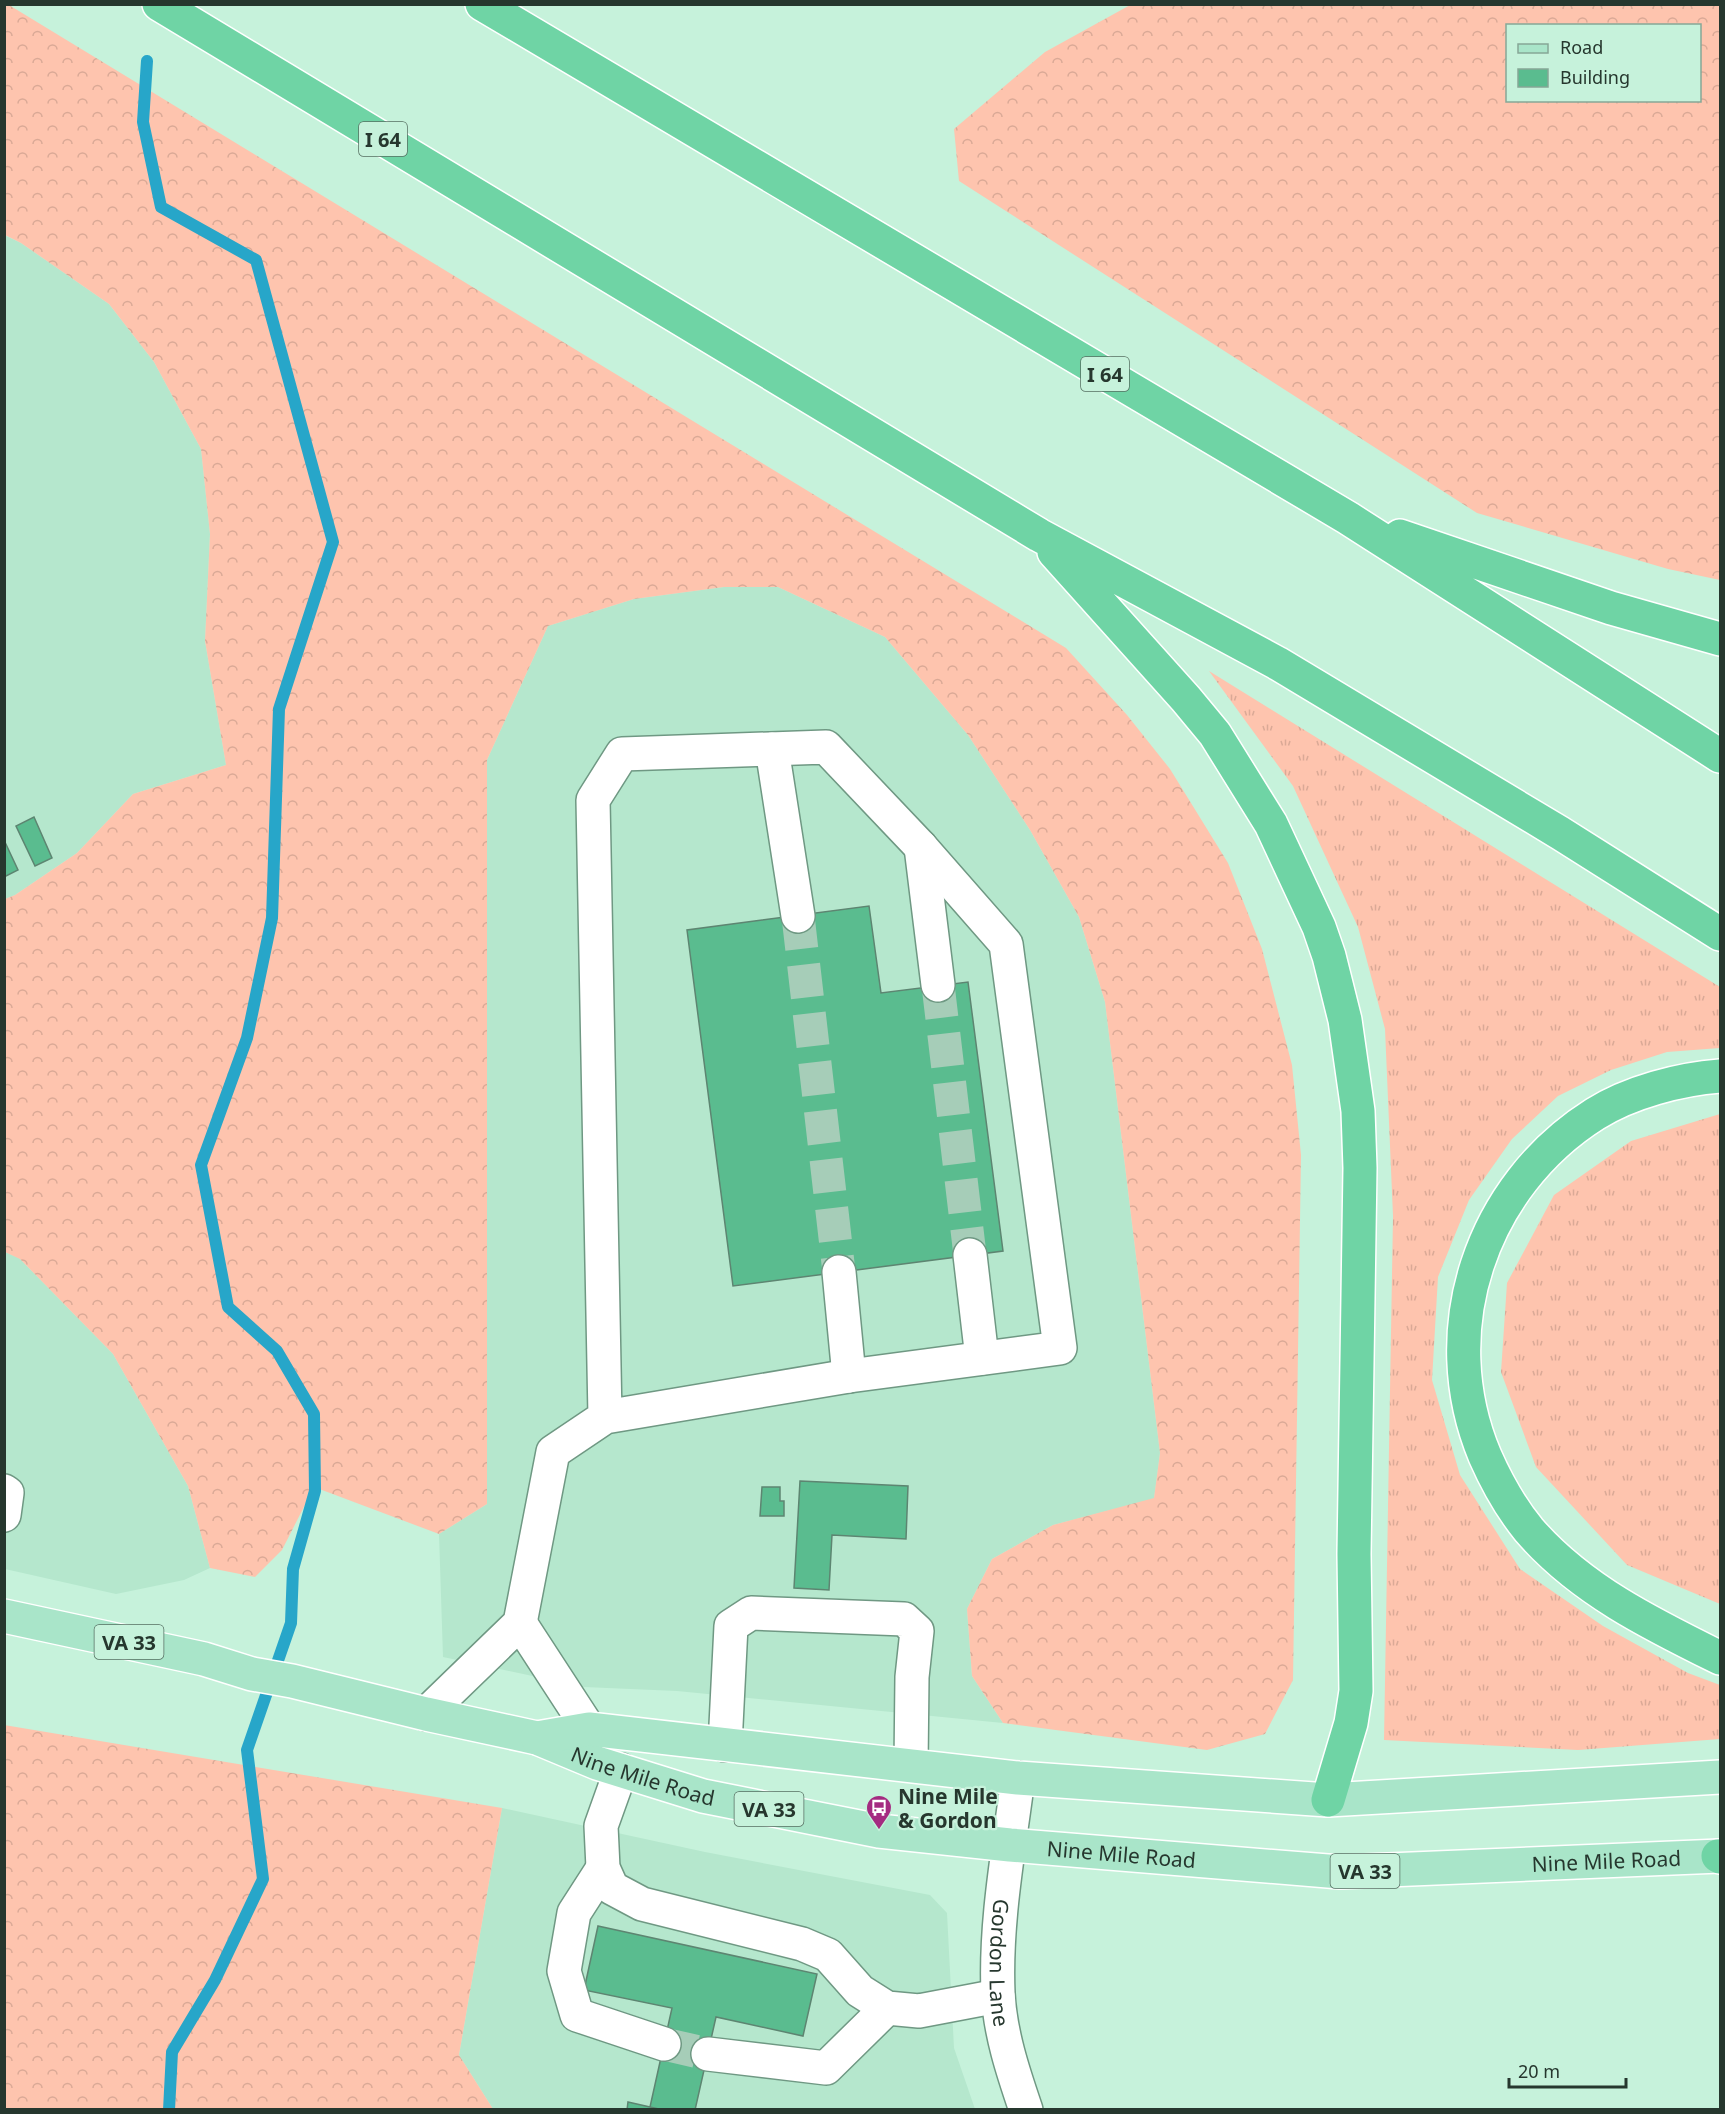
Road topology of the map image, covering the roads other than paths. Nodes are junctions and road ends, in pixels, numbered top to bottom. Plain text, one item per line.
1 (159, 4) edge
2 (482, 4) edge
3 (1348, 518) junction
4 (1039, 535) junction
5 (1720, 639) edge
6 (772, 749) junction
7 (1720, 756) edge
8 (921, 848) junction
9 (798, 916) tunnel mouth
10 (1720, 934) edge
11 (938, 985) tunnel mouth
12 (1720, 1076) edge
13 (970, 1255) tunnel mouth
14 (839, 1272) tunnel mouth
15 (982, 1358) junction
16 (849, 1376) junction
17 (605, 1417) junction
18 (4, 1491) edge
19 (4, 1515) edge
20 (4, 1616) edge
21 (520, 1623) junction
22 (1720, 1658) edge
23 (426, 1714) junction
24 (589, 1729) junction
25 (537, 1738) junction
26 (725, 1744) junction
27 (911, 1766) junction
28 (621, 1770) junction
29 (1720, 1777) edge
30 (1018, 1778) junction
31 (1328, 1800) junction
32 (1010, 1845) junction
33 (1720, 1856) edge
34 (603, 1868) junction
35 (998, 1996) junction
36 (887, 2008) junction
37 (664, 2044) tunnel mouth
38 (708, 2054) tunnel mouth
39 (1026, 2109) edge

1 - 4 highway, I 64
2 - 3 highway, I 64
3 - 5 highway
3 - 7 highway, I 64
4 - 10 highway, I 64
4 - 31 highway
6 - 8 street
6 - 9 street
6 - 17 street
8 - 11 street
8 - 15 street
12 - 22 highway
13 - 15 street
14 - 16 street
15 - 16 street
16 - 17 street
17 - 21 street
18 - 19 street
20 - 23 main road, Nine Mile Road / VA 33
21 - 23 street
21 - 24 street
23 - 25 main road, Nine Mile Road / VA 33
24 - 25 main road, Nine Mile Road / VA 33
24 - 26 main road, Nine Mile Road / VA 33
25 - 28 main road, Nine Mile Road / VA 33
26 - 27 main road, Nine Mile Road / VA 33
26 - 27 street
27 - 30 main road, Nine Mile Road / VA 33
28 - 32 main road, Nine Mile Road / VA 33
28 - 34 street
29 - 31 main road, Nine Mile Road / VA 33
30 - 31 main road, Nine Mile Road / VA 33
30 - 32 street, Gordon Lane
32 - 33 main road, Nine Mile Road / VA 33
32 - 35 street, Gordon Lane
34 - 36 street
34 - 37 street
35 - 36 street
35 - 39 street, Gordon Lane
36 - 38 street

